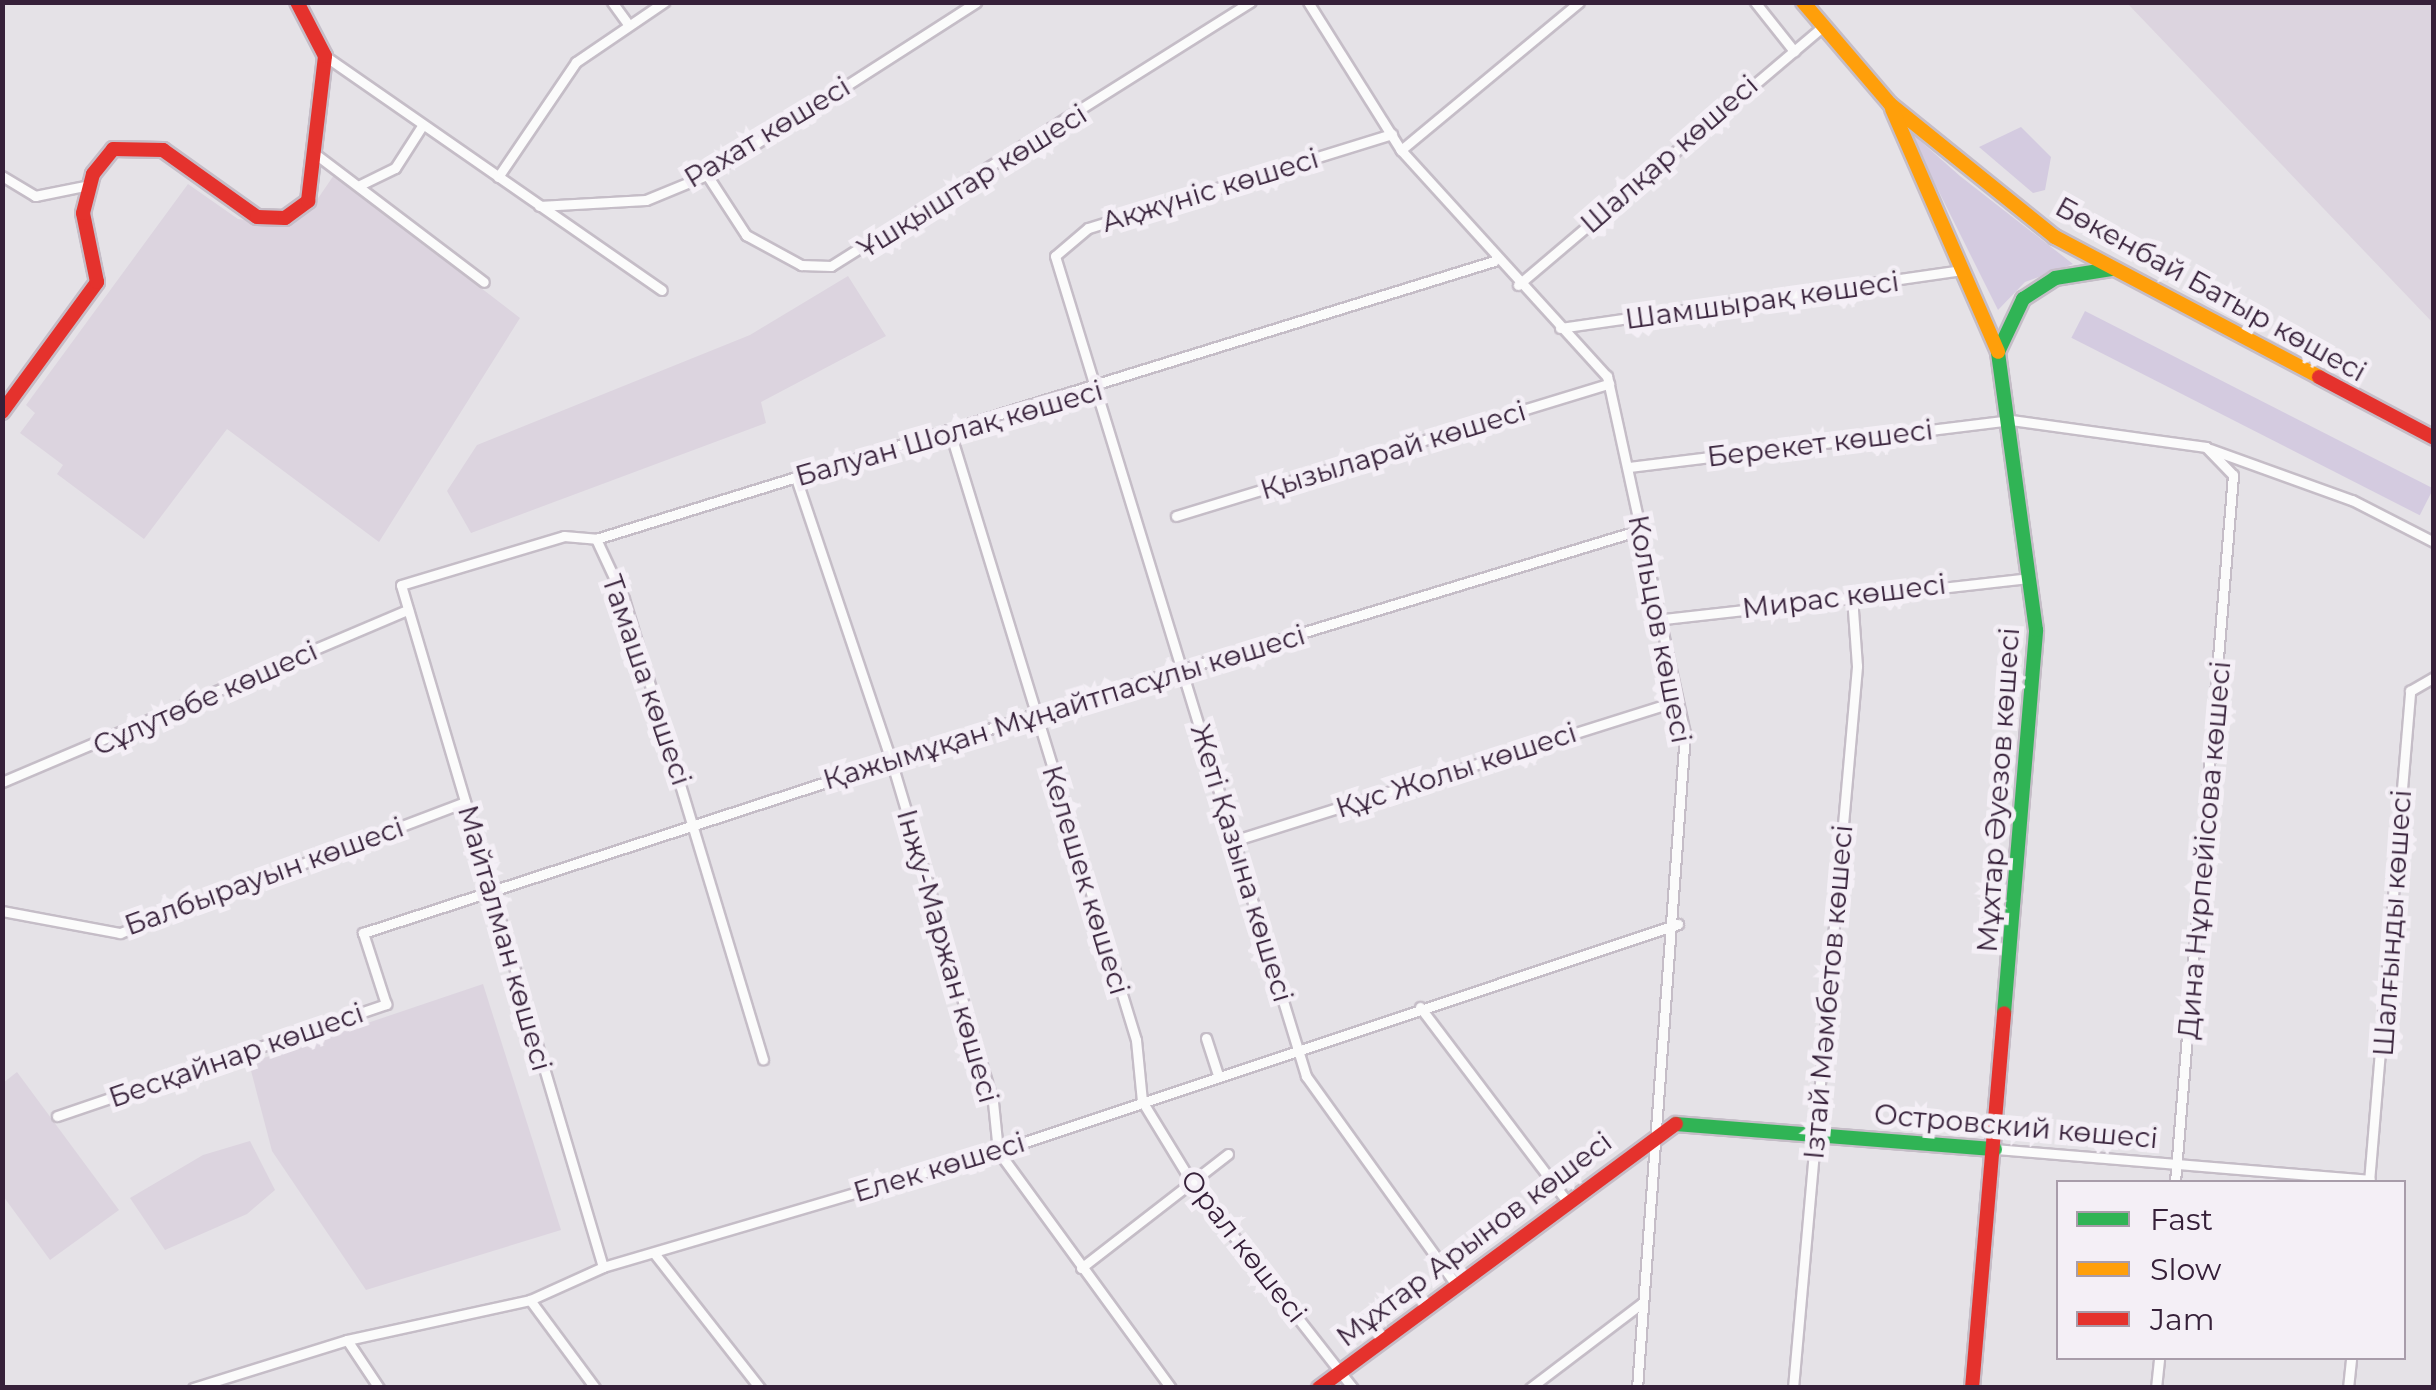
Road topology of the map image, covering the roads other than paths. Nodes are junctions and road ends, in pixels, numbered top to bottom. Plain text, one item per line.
1 (297, 2) edge
2 (612, 2) edge
3 (664, 2) edge
4 (976, 2) edge
5 (1250, 2) edge
6 (1308, 2) edge
7 (1579, 2) edge
8 (1755, 2) edge
9 (1803, 2) edge
10 (628, 24) junction
11 (1824, 26) junction
12 (1794, 51) junction
13 (324, 56) junction
14 (1890, 104) junction
15 (422, 126) junction
16 (1392, 134) junction
17 (1401, 150) junction
18 (318, 156) junction
19 (706, 175) junction
20 (2, 176) edge
21 (498, 177) junction
22 (89, 185) junction
23 (360, 185) junction
24 (540, 206) junction
25 (1494, 262) junction
26 (2111, 268) junction
27 (1963, 270) junction
28 (484, 282) dead end
29 (1518, 285) junction
30 (662, 290) dead end
31 (1560, 328) junction
32 (1998, 352) junction
33 (1609, 384) junction
34 (1098, 389) junction
35 (2, 412) edge
36 (2012, 420) junction
37 (950, 432) junction
38 (2434, 438) edge
39 (2206, 447) junction
40 (1629, 467) junction
41 (796, 478) junction
42 (1176, 516) dead end
43 (1640, 530) junction
44 (596, 539) junction
45 (2434, 542) edge
46 (2034, 578) junction
47 (401, 585) joint
48 (1852, 596) junction
49 (408, 610) junction
50 (1655, 620) junction
51 (1181, 669) junction
52 (2434, 677) edge
53 (1677, 701) junction
54 (1035, 714) junction
55 (891, 760) junction
56 (4, 784) edge
57 (465, 802) junction
58 (695, 823) junction
59 (1236, 840) junction
60 (490, 888) junction
61 (2, 911) edge
62 (1678, 924) junction
63 (1420, 1007) junction
64 (1206, 1038) dead end
65 (1300, 1050) junction
66 (764, 1059) dead end
67 (1218, 1075) junction
68 (1142, 1101) junction
69 (58, 1116) dead end
70 (1660, 1130) junction
71 (1815, 1135) junction
72 (1994, 1149) junction
73 (998, 1151) junction
74 (1228, 1154) dead end
75 (2176, 1164) junction
76 (2175, 1180) edge
77 (2359, 1180) edge
78 (2370, 1180) edge
79 (1192, 1182) junction
80 (1566, 1200) junction
81 (654, 1253) junction
82 (603, 1267) junction
83 (1080, 1268) junction
84 (1454, 1282) junction
85 (530, 1300) junction
86 (1642, 1303) junction
87 (347, 1340) junction
88 (2159, 1360) edge
89 (2352, 1360) edge
90 (1341, 1371) junction
91 (196, 1387) edge
92 (379, 1388) edge
93 (595, 1388) edge
94 (760, 1388) edge
95 (1171, 1388) edge
96 (1319, 1388) edge
97 (1354, 1388) edge
98 (1530, 1388) edge
99 (1637, 1388) edge
100 (1793, 1388) edge
101 (1972, 1388) edge
102 (2156, 1388) edge
103 (2348, 1388) edge

1 - 13 street
2 - 10 street
3 - 10 street
4 - 19 street, Рахат көшесі
5 - 19 street, Ұшқыштар көшесі
6 - 16 street, Кольцов көшесі
7 - 17 street
8 - 12 street
9 - 11 street, Бөкенбай Батыр көшесі
10 - 21 street
11 - 12 street, Шалқар көшесі
11 - 14 street, Бөкенбай Батыр көшесі
12 - 29 street, Шалқар көшесі
13 - 15 street
13 - 18 street
14 - 26 street, Бөкенбай Батыр көшесі
14 - 27 street, Мұхтар Әуезов көшесі
15 - 21 street
15 - 23 street
16 - 17 street, Кольцов көшесі
16 - 34 street, Ақжүніс көшесі
17 - 25 street, Кольцов көшесі
18 - 22 street
18 - 23 street
19 - 24 street, Рахат көшесі
20 - 22 street
21 - 24 street
22 - 35 street
23 - 28 street
24 - 30 street
25 - 29 street, Кольцов көшесі
25 - 34 street, Балуан Шолақ көшесі
26 - 32 street
26 - 38 street, Бөкенбай Батыр көшесі
27 - 31 street, Шамшырақ көшесі
27 - 32 street, Мұхтар Әуезов көшесі
29 - 31 street, Кольцов көшесі
31 - 33 street, Кольцов көшесі
32 - 36 street, Мұхтар Әуезов көшесі
33 - 40 street, Кольцов көшесі
33 - 42 street, Қызыларай көшесі
34 - 37 street, Балуан Шолақ көшесі
34 - 51 street, Жеті Қазына көшесі
36 - 39 street, Берекет көшесі
36 - 40 street, Берекет көшесі
36 - 46 street, Мұхтар Әуезов көшесі
37 - 41 street, Балуан Шолақ көшесі
37 - 54 street, Келешек көшесі
39 - 45 street, Берекет көшесі
39 - 75 street, Дина Нұрпейісова көшесі
40 - 43 street, Кольцов көшесі
41 - 44 street, Балуан Шолақ көшесі
41 - 55 street, Інжу-Маржан көшесі
43 - 50 street, Кольцов көшесі
43 - 51 street, Қажымұқан Мұңайтпасұлы көшесі
44 - 47 street, Балуан Шолақ көшесі
44 - 58 street, Тамаша көшесі
46 - 48 street, Мирас көшесі
46 - 72 street, Мұхтар Әуезов көшесі
47 - 49 street, Майталман көшесі
48 - 50 street, Мирас көшесі
48 - 71 street, Ізтай Мәмбетов көшесі
49 - 56 street, Сұлутөбе көшесі
49 - 57 street, Майталман көшесі
50 - 53 street, Кольцов көшесі
51 - 54 street, Қажымұқан Мұңайтпасұлы көшесі
51 - 59 street, Жеті Қазына көшесі
52 - 78 street, Шалғынды көшесі
53 - 59 street, Құс Жолы көшесі
53 - 62 street, Кольцов көшесі
54 - 55 street, Қажымұқан Мұңайтпасұлы көшесі
54 - 68 street, Келешек көшесі
55 - 58 street, Қажымұқан Мұңайтпасұлы көшесі
55 - 73 street, Інжу-Маржан көшесі
57 - 60 street, Майталман көшесі
57 - 61 street, Балбырауын көшесі
58 - 60 street, Қажымұқан Мұңайтпасұлы көшесі
58 - 66 street, Тамаша көшесі
59 - 65 street, Жеті Қазына көшесі
60 - 69 street, Бесқайнар көшесі
60 - 82 street, Майталман көшесі
62 - 63 street, Елек көшесі
62 - 70 street, Кольцов көшесі
63 - 65 street, Елек көшесі
63 - 80 street
64 - 67 street
65 - 67 street, Елек көшесі
65 - 84 street, Жеті Қазына көшесі
67 - 68 street, Елек көшесі
68 - 73 street, Елек көшесі
68 - 79 street, Орал көшесі
70 - 71 street, Островский көшесі
70 - 80 street, Мұхтар Арынов көшесі
70 - 86 street, Кольцов көшесі
71 - 72 street, Островский көшесі
71 - 100 street, Ізтай Мәмбетов көшесі
72 - 75 street, Островский көшесі
72 - 101 street, Мұхтар Әуезов көшесі
73 - 81 street, Елек көшесі
73 - 83 street
74 - 79 street
75 - 76 street, Дина Нұрпейісова көшесі
75 - 77 street, Островский көшесі
79 - 83 street
79 - 90 street, Орал көшесі
80 - 84 street, Мұхтар Арынов көшесі
81 - 82 street, Елек көшесі
81 - 94 street
82 - 85 street, Елек көшесі
83 - 95 street
84 - 90 street, Мұхтар Арынов көшесі
85 - 87 street, Елек көшесі
85 - 93 street
86 - 98 street
86 - 99 street, Кольцов көшесі
87 - 91 street, Елек көшесі
87 - 92 street
88 - 102 street
89 - 103 street
90 - 96 street, Мұхтар Арынов көшесі
90 - 97 street, Орал көшесі

